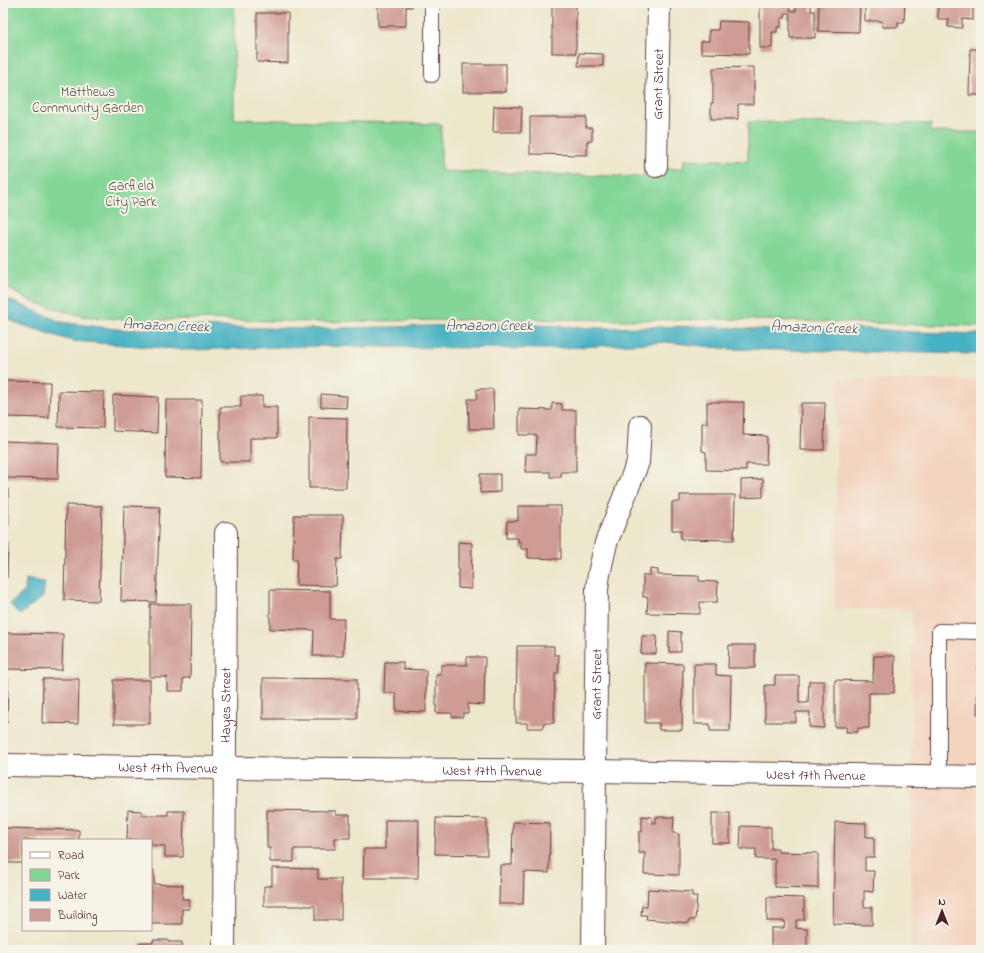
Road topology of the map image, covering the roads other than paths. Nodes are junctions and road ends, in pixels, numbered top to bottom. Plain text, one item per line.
1 (432, 3) edge
2 (659, 3) edge
3 (432, 75) dead end
4 (656, 166) dead end
5 (640, 426) dead end
6 (226, 533) dead end
7 (981, 632) edge
8 (3, 765) edge
9 (225, 768) junction
10 (594, 771) junction
11 (939, 777) junction
12 (981, 778) edge
13 (224, 950) edge
14 (593, 950) edge

1 - 3 lane
2 - 4 street, Grant Street
5 - 10 street, Grant Street
6 - 9 street, Hayes Street
7 - 11 lane
8 - 9 street, West 17th Avenue
9 - 10 street, West 17th Avenue
9 - 13 street, Hayes Street
10 - 11 street, West 17th Avenue
10 - 14 street, Grant Street
11 - 12 street, West 17th Avenue

